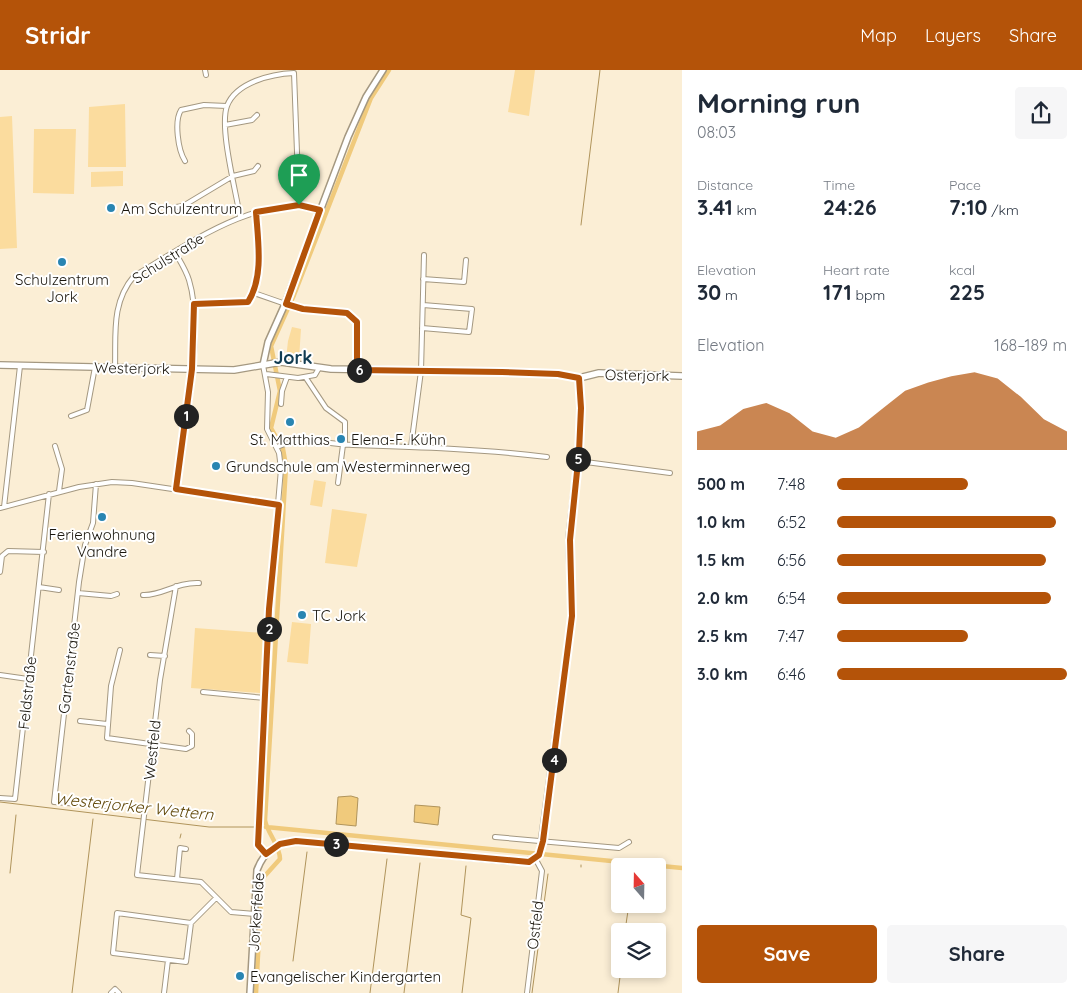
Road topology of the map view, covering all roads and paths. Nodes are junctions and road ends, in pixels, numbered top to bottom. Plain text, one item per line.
1 (383, 70) edge
2 (273, 72) edge
3 (227, 106) junction
4 (257, 115) dead end
5 (224, 125) junction
6 (185, 161) dead end
7 (258, 166) dead end
8 (233, 176) junction
9 (299, 205) junction
10 (176, 207) dead end
11 (320, 210) junction
12 (256, 212) junction
13 (240, 217) junction
14 (175, 252) junction
15 (424, 255) dead end
16 (466, 260) dead end
17 (424, 279) junction
18 (254, 293) junction
19 (194, 304) junction
20 (289, 304) junction
21 (423, 305) junction
22 (422, 328) junction
23 (0, 365) edge
24 (263, 365) junction
25 (20, 366) junction
26 (94, 367) junction
27 (115, 368) junction
28 (319, 368) junction
29 (192, 369) junction
30 (357, 370) junction
31 (420, 371) junction
32 (266, 374) junction
33 (682, 376) edge
34 (287, 377) junction
35 (306, 378) junction
36 (579, 378) junction
37 (282, 404) dead end
38 (71, 416) dead end
39 (344, 445) junction
40 (55, 446) dead end
41 (280, 446) junction
42 (411, 447) junction
43 (547, 456) dead end
44 (578, 461) junction
45 (670, 473) dead end
46 (338, 483) dead end
47 (96, 484) junction
48 (176, 489) junction
49 (59, 491) junction
50 (50, 494) junction
51 (279, 505) junction
52 (2, 507) edge
53 (44, 552) junction
54 (0, 572) edge
55 (199, 583) dead end
56 (176, 586) junction
57 (39, 587) junction
58 (59, 590) dead end
59 (78, 593) junction
60 (117, 594) dead end
61 (143, 595) dead end
62 (120, 650) dead end
63 (150, 655) dead end
64 (165, 656) junction
65 (0, 675) edge
66 (28, 678) junction
67 (203, 692) dead end
68 (265, 698) junction
69 (80, 720) dead end
70 (107, 724) junction
71 (189, 731) dead end
72 (152, 744) junction
73 (0, 798) edge
74 (104, 806) dead end
75 (495, 837) dead end
76 (543, 841) junction
77 (629, 842) dead end
78 (186, 849) dead end
79 (266, 854) junction
80 (536, 858) junction
81 (177, 879) junction
82 (216, 898) junction
83 (255, 914) junction
84 (192, 923) junction
85 (168, 960) junction
86 (111, 993) edge
87 (119, 993) edge
88 (164, 993) edge
89 (250, 993) edge
90 (527, 993) edge

1 - 11 street
2 - 3 street
2 - 9 street
3 - 5 street
3 - 6 street
4 - 5 street
5 - 8 street
7 - 8 street
8 - 10 street
8 - 13 street
9 - 11 street, Schulstraße
9 - 12 street, Schulstraße
11 - 20 street
12 - 13 street, Schulstraße
12 - 18 street
13 - 14 street, Schulstraße
14 - 19 street
14 - 27 street, Schulstraße
15 - 17 street
16 - 17 street
17 - 21 street
18 - 19 street
18 - 20 street
19 - 29 street
20 - 24 street
20 - 30 street
21 - 22 street
21 - 22 street
22 - 31 street
23 - 25 main road, Westerjork
24 - 28 main road, Osterjork
24 - 29 main road, Westerjork
24 - 32 street, Jorkerfelde
25 - 26 main road, Westerjork
25 - 52 street
26 - 27 main road, Westerjork
26 - 38 street
27 - 29 main road, Westerjork
28 - 30 main road, Osterjork
28 - 35 street
29 - 48 street
30 - 31 main road, Osterjork
31 - 36 main road, Osterjork
31 - 42 street
32 - 34 street
32 - 41 street, Jorkerfelde
33 - 36 main road, Osterjork
34 - 35 street
34 - 37 street
35 - 39 street
36 - 44 street
39 - 41 street
39 - 42 street
39 - 46 street
40 - 49 street
41 - 51 street, Jorkerfelde
42 - 43 street
44 - 45 street
44 - 76 street
47 - 48 street
47 - 49 street
47 - 59 street, Gartenstraße
48 - 51 street
49 - 50 street
50 - 52 street
50 - 53 street, Feldstraße
51 - 68 street, Jorkerfelde
53 - 54 street
53 - 57 street, Feldstraße
55 - 56 street
56 - 61 street
56 - 64 street, Westfeld
57 - 58 street
57 - 66 street, Feldstraße
59 - 60 street
59 - 74 street, Gartenstraße
62 - 70 street
63 - 64 street
64 - 72 street, Westfeld
65 - 66 street
66 - 73 street, Feldstraße
67 - 68 street
68 - 79 street, Jorkerfelde
69 - 70 street
70 - 72 street
71 - 72 street
72 - 81 street, Westfeld
75 - 76 street
76 - 77 street
76 - 80 street
78 - 81 street
79 - 80 street
79 - 83 street, Jorkerfelde
80 - 90 street, Ostfeld
81 - 82 street, Westfeld
82 - 83 street, Westfeld
82 - 84 street
83 - 89 street, Jorkerfelde
84 - 85 street
84 - 85 street
85 - 88 street
86 - 87 street

